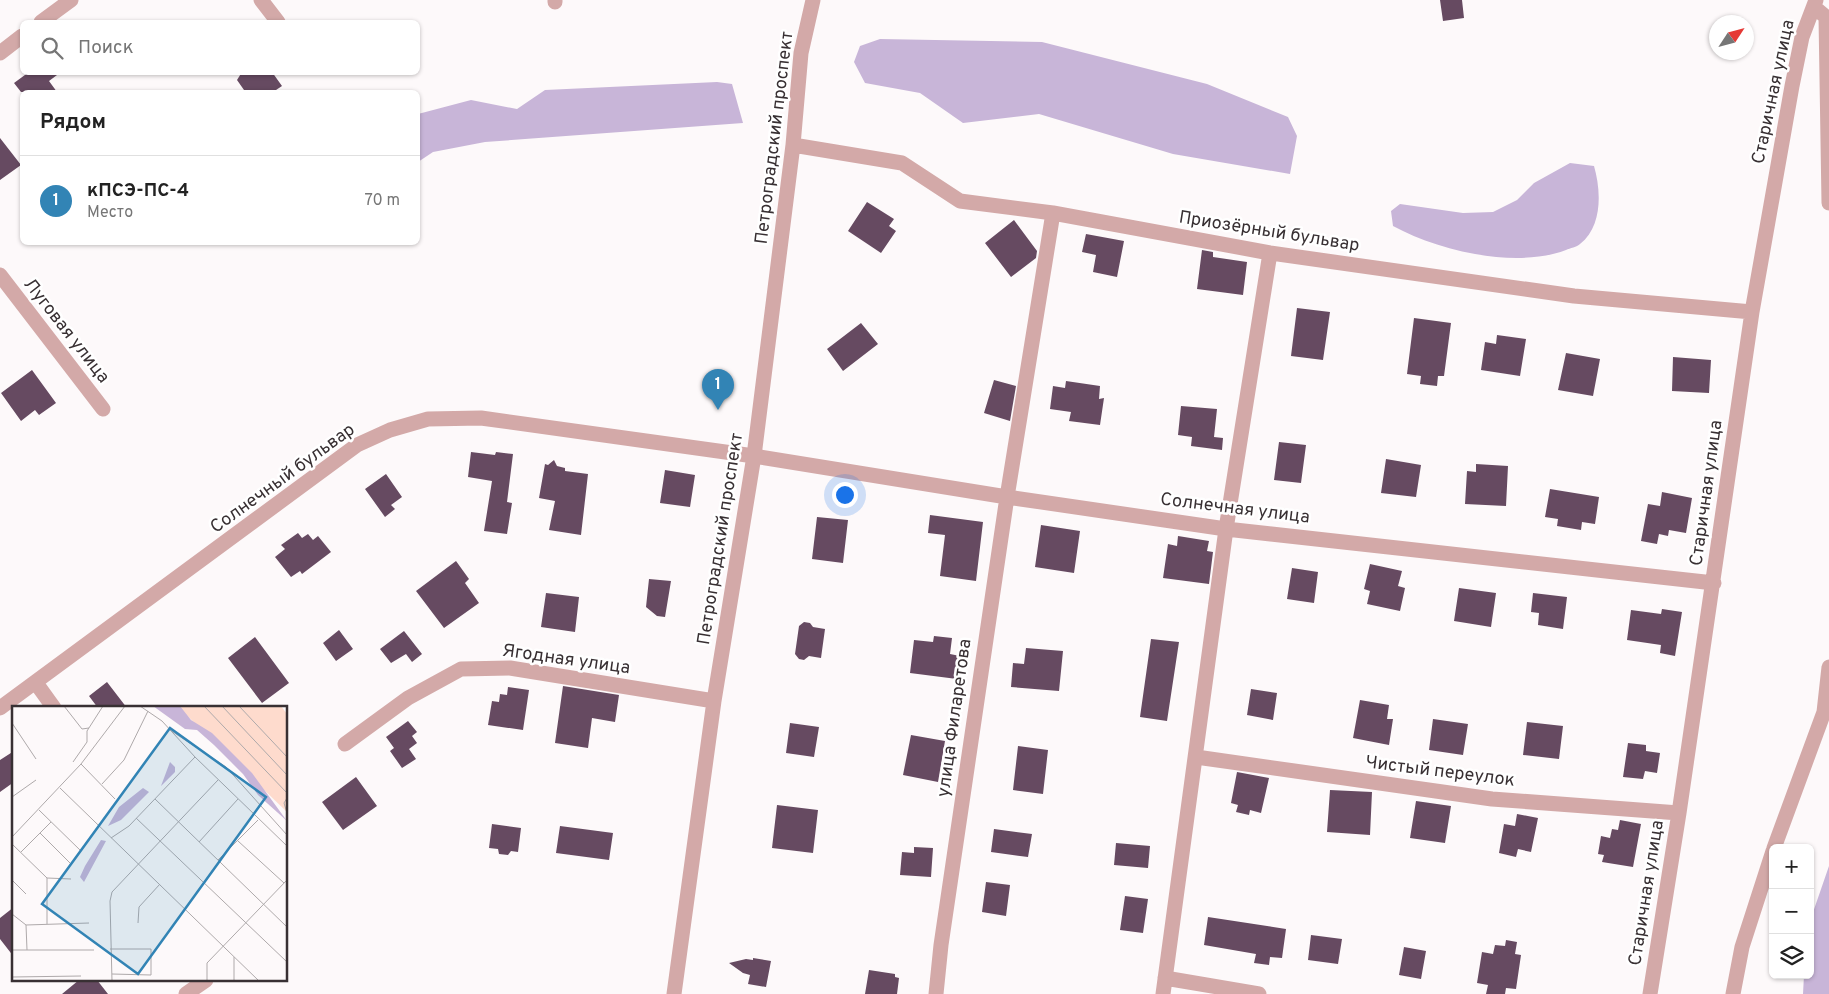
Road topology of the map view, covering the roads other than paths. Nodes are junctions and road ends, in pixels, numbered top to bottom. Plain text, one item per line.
1 (71, 0) edge
2 (262, 0) edge
3 (813, 0) edge
4 (1815, 3) edge
5 (44, 20) edge
6 (277, 20) edge
7 (20, 38) edge
8 (0, 53) edge
9 (793, 145) junction
10 (1829, 204) edge
11 (1053, 213) junction
12 (1270, 253) junction
13 (0, 275) edge
14 (1752, 312) junction
15 (103, 409) dead end
16 (754, 456) junction
17 (1007, 497) junction
18 (1226, 528) junction
19 (1714, 583) junction
20 (1829, 667) edge
21 (36, 683) junction
22 (714, 701) junction
23 (53, 706) edge
24 (0, 708) edge
25 (345, 744) dead end
26 (1196, 757) junction
27 (1680, 813) junction
28 (1775, 844) edge
29 (1769, 863) edge
30 (1165, 978) junction
31 (203, 982) edge
32 (186, 994) edge
33 (674, 994) edge
34 (936, 994) edge
35 (1163, 994) edge
36 (1260, 994) edge
37 (1650, 994) edge
38 (1733, 994) edge

1 - 5 street
2 - 6 street
3 - 9 street, Петроградский проспект
4 - 10 street
4 - 14 street, Старичная улица
7 - 8 street
9 - 11 street, Приозёрный бульвар
9 - 16 street, Петроградский проспект
11 - 12 street, Приозёрный бульвар
11 - 17 street, улица Филаретова
12 - 14 street, Приозёрный бульвар
12 - 18 street
13 - 15 street, Луговая улица
14 - 19 street, Старичная улица
16 - 17 street, Солнечная улица
16 - 21 street, Солнечный бульвар
16 - 22 street, Петроградский проспект
17 - 18 street, Солнечная улица
17 - 34 street, улица Филаретова
18 - 19 street, Солнечная улица
18 - 26 street
19 - 27 street, Старичная улица
20 - 28 street
21 - 23 street
21 - 24 street, Солнечный бульвар
22 - 25 street, Ягодная улица
22 - 33 street, Петроградский проспект
26 - 27 street, Чистый переулок
26 - 30 street
27 - 37 street, Старичная улица
29 - 38 street
30 - 35 street
30 - 36 street
31 - 32 street

